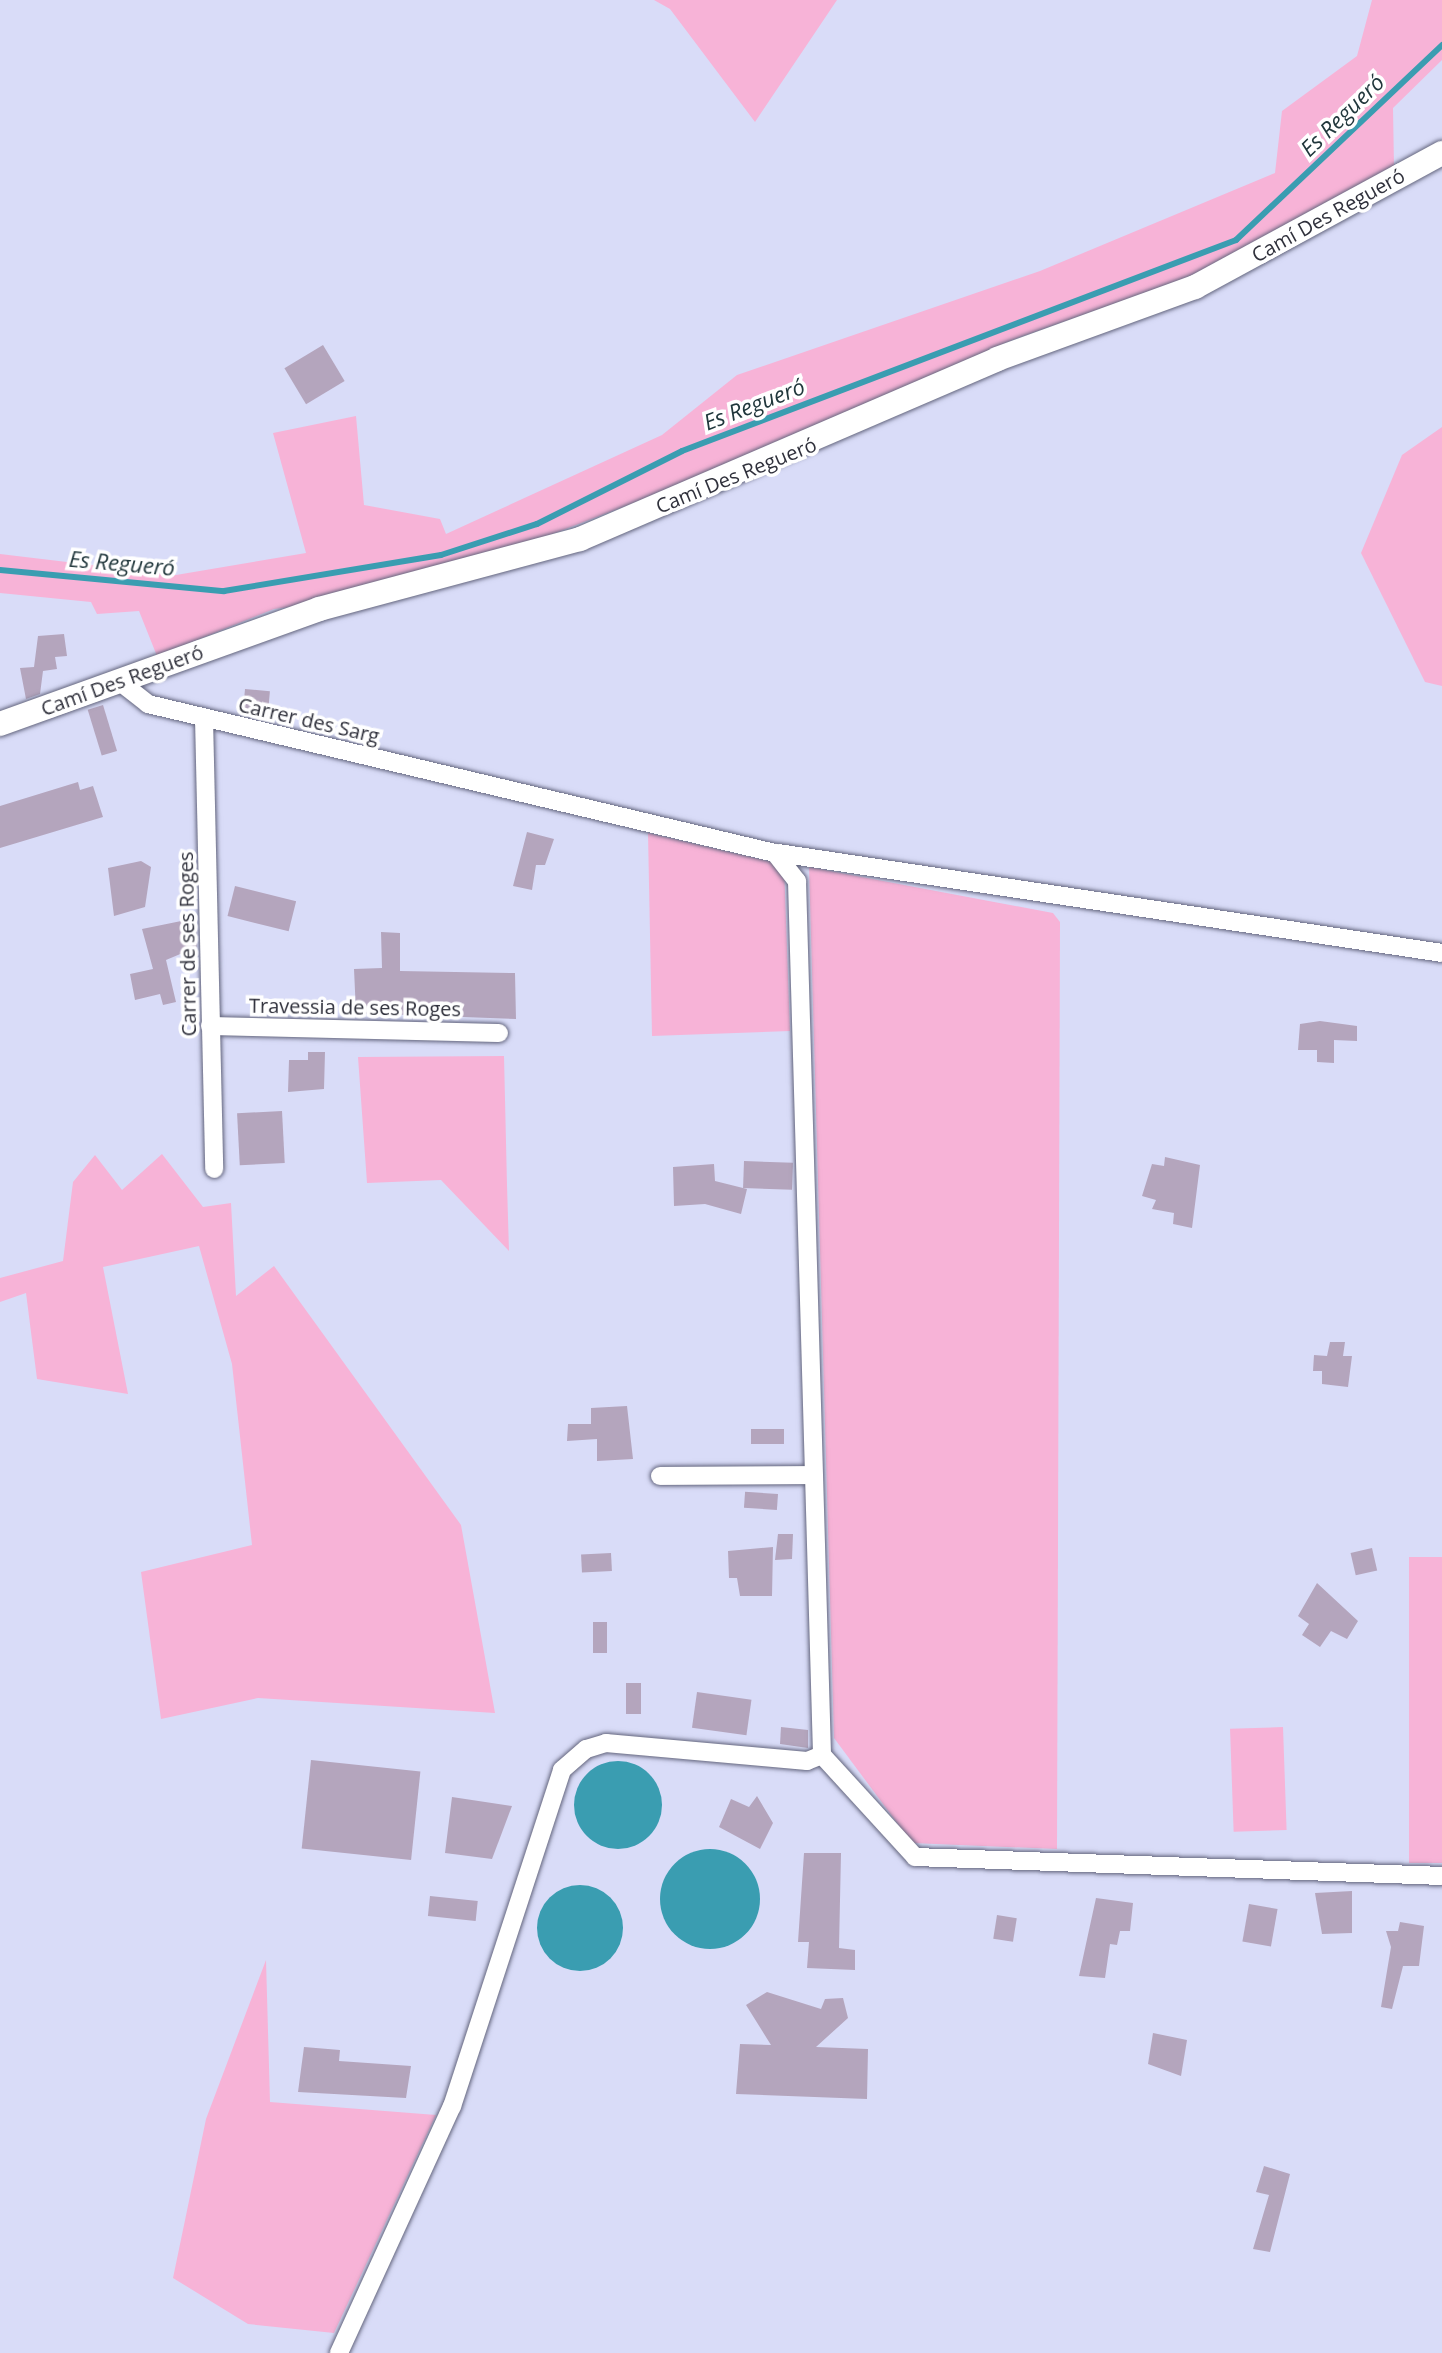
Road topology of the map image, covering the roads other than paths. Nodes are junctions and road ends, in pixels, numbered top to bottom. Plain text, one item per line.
1 (1442, 153) edge
2 (120, 682) junction
3 (204, 718) junction
4 (0, 724) edge
5 (775, 853) junction
6 (1442, 953) edge
7 (210, 1026) junction
8 (499, 1033) dead end
9 (214, 1169) dead end
10 (812, 1475) junction
11 (660, 1476) dead end
12 (822, 1755) junction
13 (1442, 1876) edge
14 (339, 2353) edge

1 - 2 street, Camí Des Regueró
2 - 3 street, Carrer des Sarg
2 - 4 street, Camí Des Regueró
3 - 5 street, Carrer des Sarg
3 - 7 street, Carrer de ses Roges
5 - 6 street, Carrer des Sarg
5 - 10 street
7 - 8 street, Travessia de ses Roges
7 - 9 street, Carrer de ses Roges
10 - 11 street
10 - 12 street
12 - 13 street
12 - 14 street

